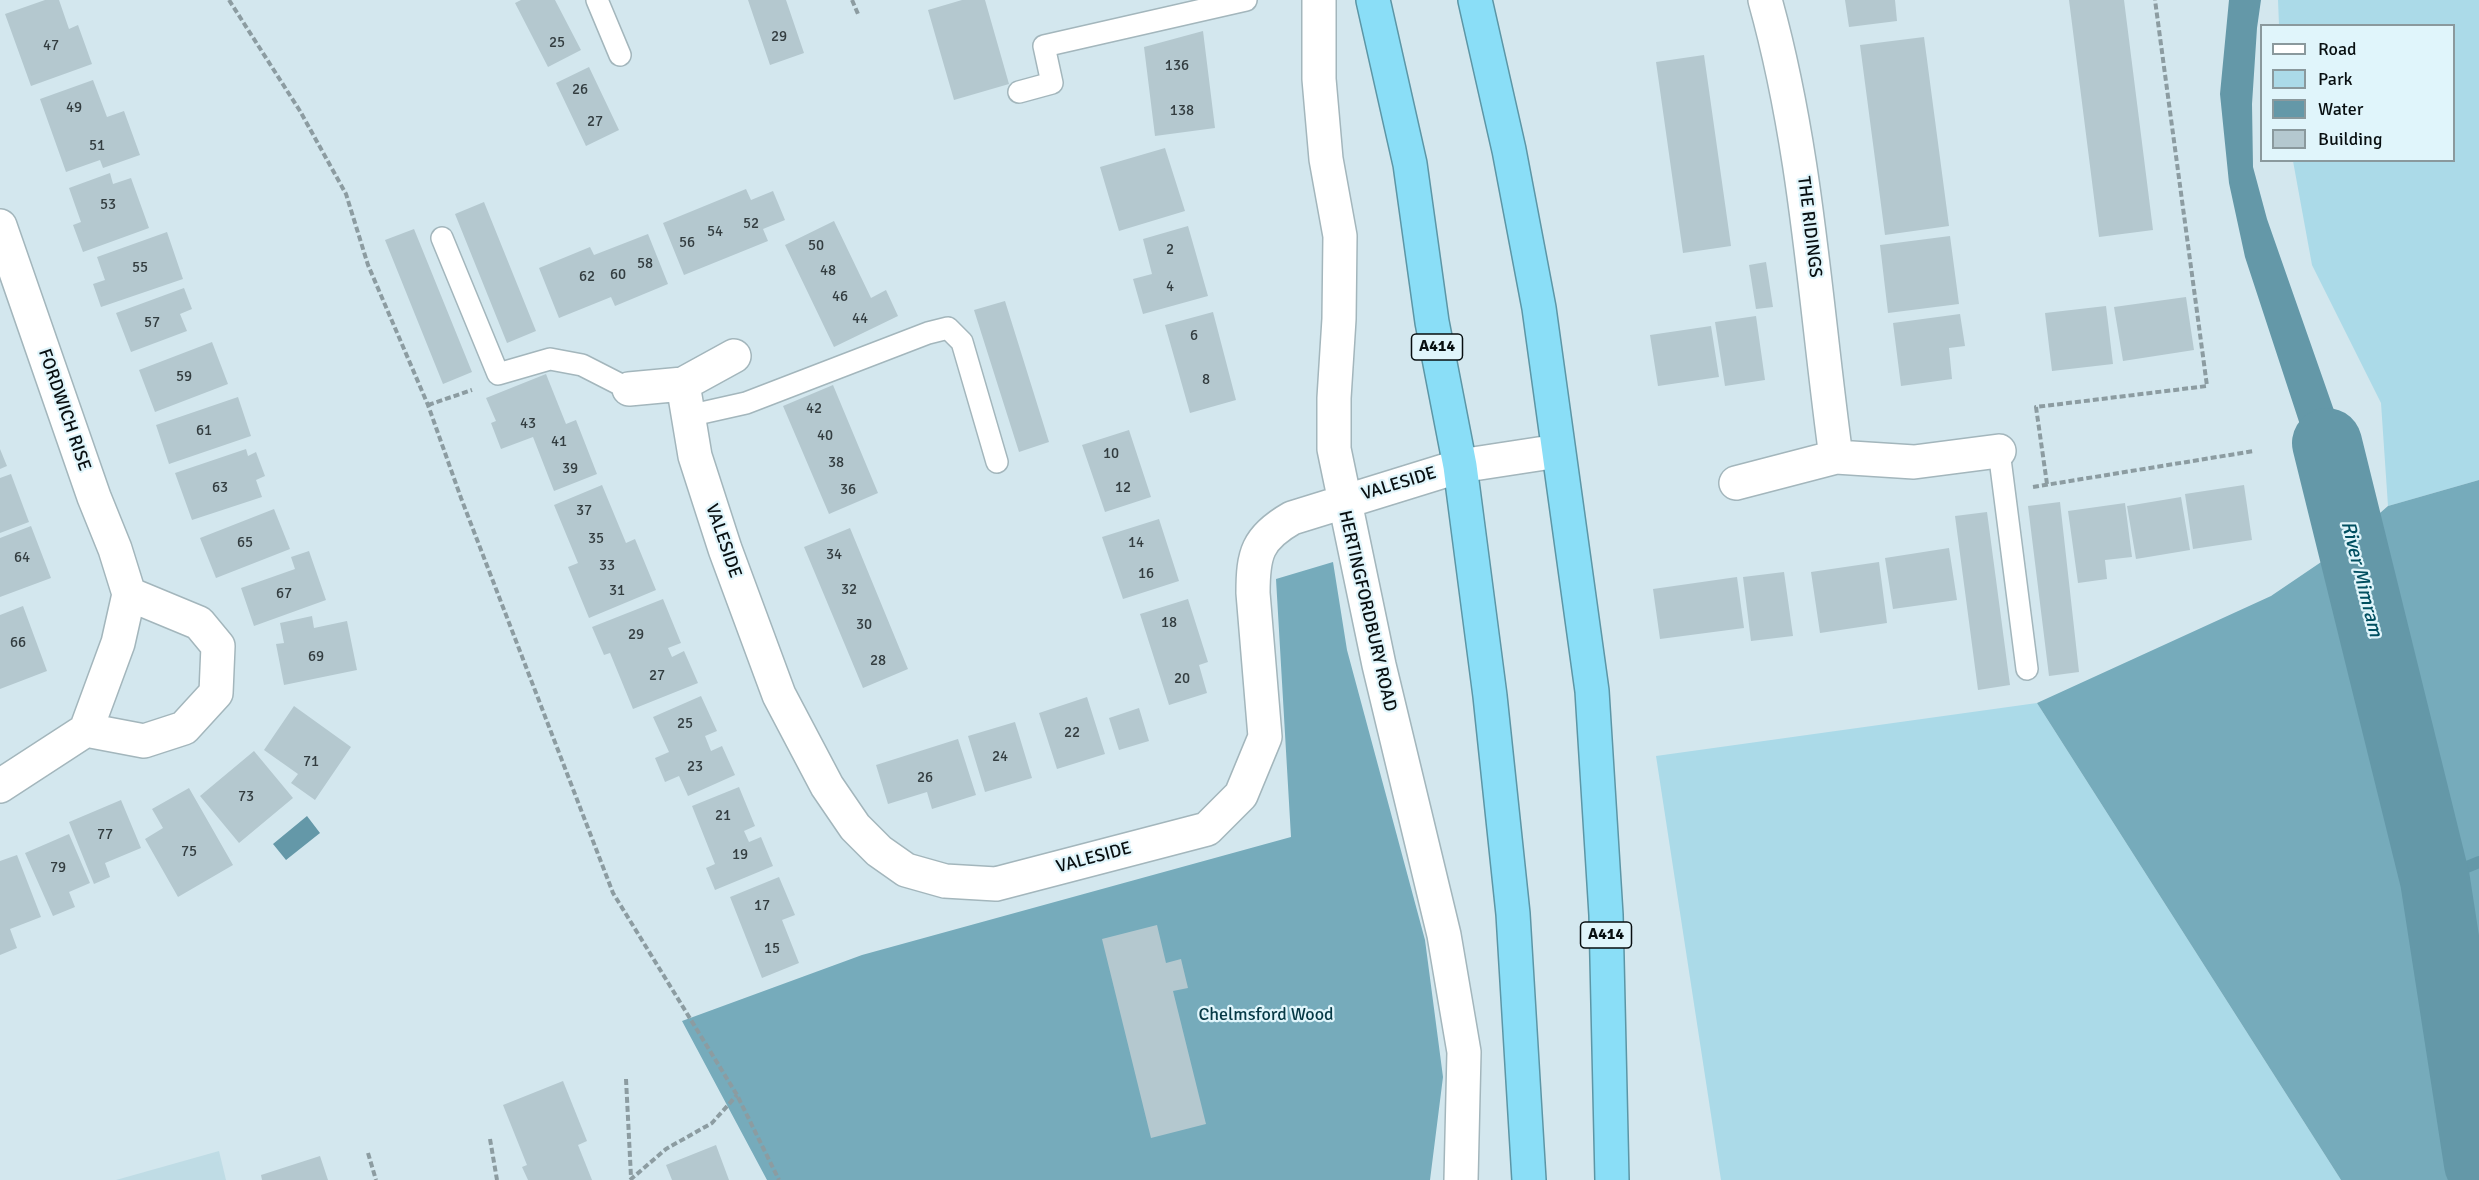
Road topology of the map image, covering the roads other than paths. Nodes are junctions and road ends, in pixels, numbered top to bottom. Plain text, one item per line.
1 (597, 0) edge
2 (1246, 0) edge
3 (1319, 0) edge
4 (1373, 0) edge
5 (1475, 0) edge
6 (1766, 0) edge
7 (620, 55) dead end
8 (1019, 92) dead end
9 (0, 226) edge
10 (442, 238) dead end
11 (734, 356) dead end
12 (683, 384) junction
13 (629, 389) joint
14 (688, 416) junction
15 (1558, 451) junction
16 (1999, 451) joint
17 (1836, 457) junction
18 (997, 462) dead end
19 (1460, 466) junction
20 (1736, 483) dead end
21 (1343, 502) junction
22 (129, 594) junction
23 (2027, 669) dead end
24 (86, 730) junction
25 (0, 786) edge
26 (1461, 1180) edge
27 (1529, 1180) edge
28 (1612, 1180) edge

1 - 7 lane
2 - 8 lane
3 - 21 street, HERTINGFORDBURY ROAD
4 - 19 highway, A414
5 - 15 highway, A414
6 - 17 street, THE RIDINGS
9 - 22 street, FORDWICH RISE
10 - 13 lane
11 - 12 street
12 - 13 street
12 - 14 street, VALESIDE
14 - 18 lane
14 - 21 street, VALESIDE
15 - 19 street, VALESIDE
15 - 28 highway, A414
16 - 17 street
16 - 23 lane
17 - 20 street
19 - 21 street, VALESIDE
19 - 27 highway, A414
21 - 26 street, HERTINGFORDBURY ROAD
22 - 24 street, FORDWICH RISE
22 - 24 street
24 - 25 street

